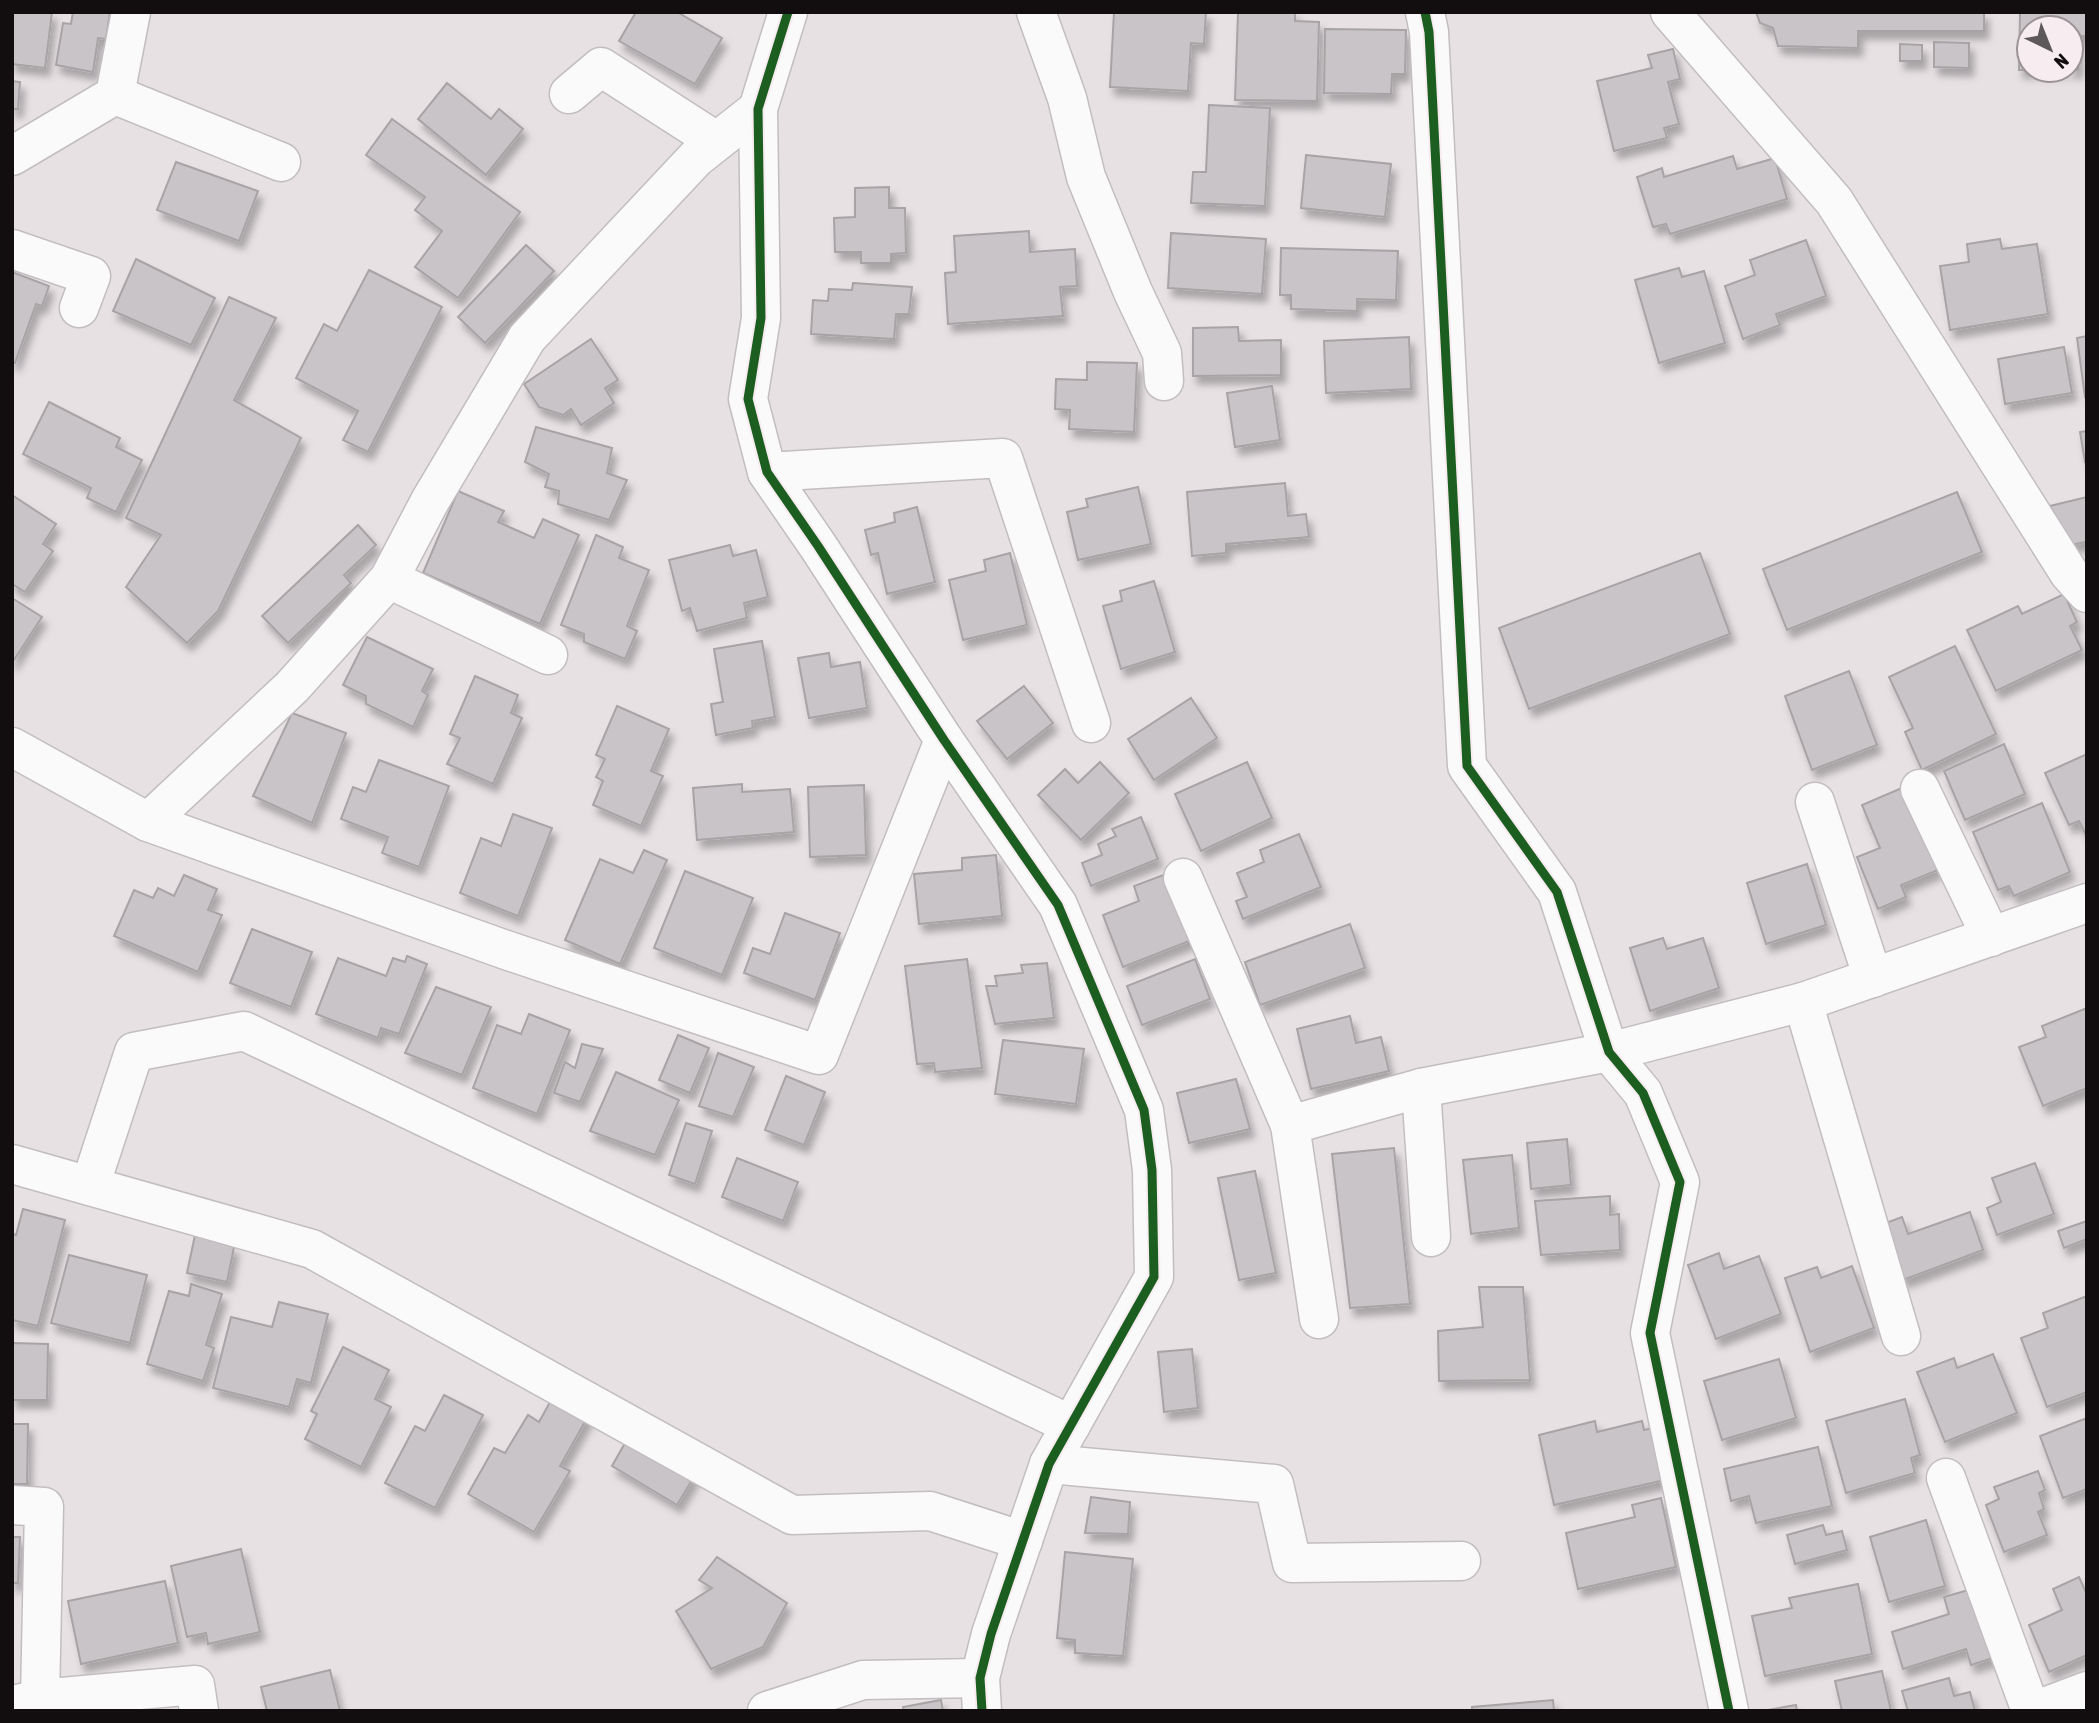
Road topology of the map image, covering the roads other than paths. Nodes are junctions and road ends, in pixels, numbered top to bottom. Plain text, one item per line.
1 (131, 12) edge
2 (788, 12) edge
3 (1036, 12) edge
4 (1425, 12) edge
5 (1670, 12) edge
6 (569, 94) dead end
7 (115, 95) junction
8 (758, 109) junction
9 (716, 141) junction
10 (12, 156) edge
11 (281, 162) dead end
12 (12, 249) edge
13 (79, 308) dead end
14 (1164, 381) dead end
15 (767, 472) junction
16 (389, 579) junction
17 (2087, 593) edge
18 (548, 655) dead end
19 (1091, 723) dead end
20 (944, 740) junction
21 (12, 747) edge
22 (1920, 789) dead end
23 (1815, 802) dead end
24 (148, 822) junction
25 (1183, 878) dead end
26 (2087, 903) edge
27 (1991, 937) junction
28 (1874, 978) junction
29 (1803, 1002) junction
30 (1609, 1052) junction
31 (1421, 1088) junction
32 (1290, 1125) junction
33 (12, 1164) edge
34 (90, 1186) junction
35 (1431, 1237) dead end
36 (1320, 1319) dead end
37 (1901, 1336) dead end
38 (1071, 1425) junction
39 (1049, 1464) junction
40 (1946, 1478) dead end
41 (12, 1505) edge
42 (1023, 1541) junction
43 (1461, 1561) dead end
44 (2087, 1691) edge
45 (981, 1694) edge
46 (26, 1702) edge
47 (199, 1711) edge
48 (767, 1711) edge
49 (1729, 1711) edge
50 (2033, 1711) edge

1 - 7 street
2 - 8 street
3 - 14 street
4 - 30 street
5 - 17 street
6 - 9 street
7 - 10 street
7 - 11 street
8 - 9 street
8 - 15 street
9 - 16 street
12 - 13 street
15 - 19 street
15 - 20 street
16 - 18 street
16 - 24 street
20 - 24 street
20 - 38 street
21 - 24 street
22 - 27 street
23 - 28 street
25 - 32 street
26 - 27 street
27 - 28 street
28 - 29 street
29 - 30 street
29 - 37 street
30 - 31 street
30 - 49 street
31 - 32 street
31 - 35 street
32 - 36 street
33 - 34 street
34 - 38 street
34 - 42 street
38 - 39 street
39 - 42 street
39 - 43 street
40 - 50 street
41 - 46 street
42 - 45 street
44 - 50 street
45 - 48 street
46 - 47 street

